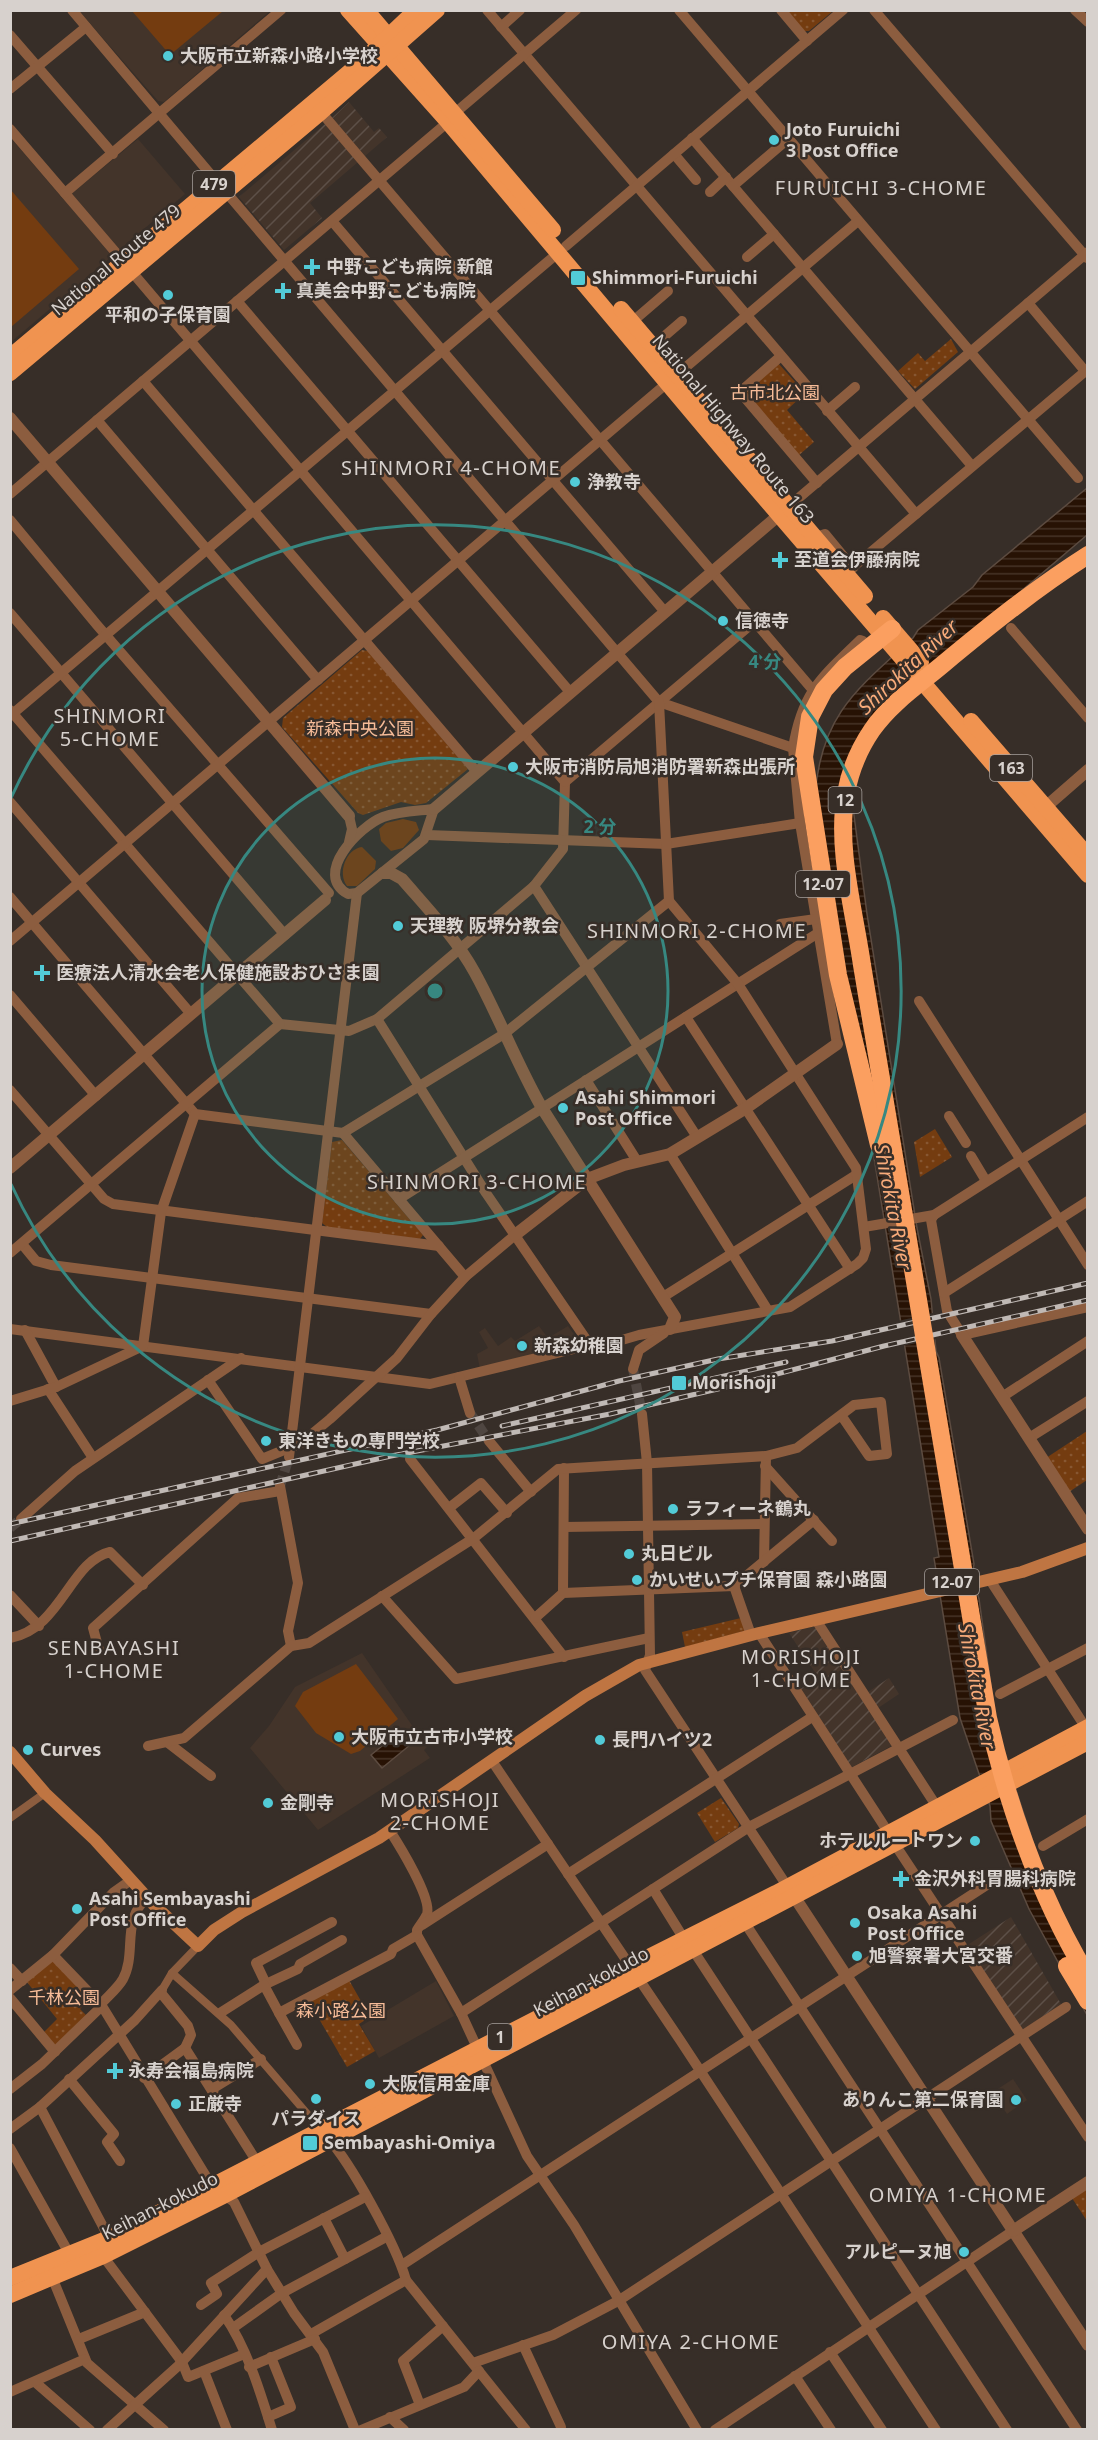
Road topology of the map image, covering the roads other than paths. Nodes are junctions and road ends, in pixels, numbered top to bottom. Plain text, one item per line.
1 (72, 10) edge
2 (281, 10) edge
3 (348, 10) edge
4 (366, 10) edge
5 (416, 10) edge
6 (437, 10) edge
7 (487, 10) edge
8 (520, 10) edge
9 (576, 10) edge
10 (679, 10) edge
11 (781, 10) edge
12 (843, 10) edge
13 (874, 10) edge
14 (1074, 10) edge
15 (1088, 22) edge
16 (86, 27) junction
17 (501, 27) junction
18 (10, 35) edge
19 (807, 41) junction
20 (388, 45) junction
21 (524, 55) junction
22 (37, 66) junction
23 (10, 89) edge
24 (748, 91) junction
25 (321, 112) junction
26 (160, 114) junction
27 (452, 118) junction
28 (10, 129) edge
29 (692, 138) junction
30 (789, 139) junction
31 (113, 154) junction
32 (674, 154) junction
33 (696, 180) dead end
34 (379, 181) junction
35 (730, 182) junction
36 (636, 186) junction
37 (222, 187) junction
38 (710, 192) dead end
39 (65, 193) junction
40 (332, 221) junction
41 (858, 221) junction
42 (774, 234) junction
43 (562, 249) junction
44 (1086, 255) edge
45 (747, 257) dead end
46 (284, 261) junction
47 (127, 267) junction
48 (803, 268) junction
49 (668, 291) dead end
50 (237, 301) junction
51 (1028, 303) junction
52 (489, 311) junction
53 (746, 316) junction
54 (682, 321) dead end
55 (632, 322) junction
56 (190, 340) junction
57 (653, 346) junction
58 (443, 350) junction
59 (971, 351) junction
60 (781, 356) junction
61 (10, 357) edge
62 (1086, 370) edge
63 (10, 373) edge
64 (673, 379) junction
65 (143, 381) junction
66 (855, 387) dead end
67 (396, 391) junction
68 (915, 399) junction
69 (827, 411) junction
70 (10, 418) edge
71 (1028, 418) junction
72 (98, 420) junction
73 (348, 432) junction
74 (600, 441) junction
75 (859, 447) junction
76 (48, 462) junction
77 (972, 466) junction
78 (301, 471) junction
79 (1078, 478) dead end
80 (553, 480) junction
81 (817, 483) junction
82 (11, 492) edge
83 (784, 511) junction
84 (255, 512) junction
85 (916, 514) junction
86 (10, 520) edge
87 (506, 520) junction
88 (816, 537) junction
89 (208, 550) junction
90 (1088, 555) edge
91 (458, 561) junction
92 (712, 572) junction
93 (159, 593) junction
94 (412, 602) junction
95 (665, 612) junction
96 (10, 613) edge
97 (754, 622) junction
98 (1011, 628) dead end
99 (106, 637) junction
100 (883, 637) junction
101 (365, 640) junction
102 (618, 652) junction
103 (62, 674) junction
104 (318, 680) junction
105 (812, 689) junction
106 (570, 693) junction
107 (659, 702) junction
108 (11, 714) edge
109 (1088, 718) edge
110 (269, 722) junction
111 (523, 732) junction
112 (793, 748) junction
113 (220, 764) junction
114 (1088, 770) edge
115 (477, 772) junction
116 (565, 782) junction
117 (10, 802) edge
118 (173, 804) junction
119 (434, 808) junction
120 (1041, 810) junction
121 (414, 812) junction
122 (349, 816) junction
123 (371, 823) junction
124 (800, 823) junction
125 (427, 830) junction
126 (563, 841) junction
127 (127, 843) junction
128 (666, 844) junction
129 (348, 845) junction
130 (1088, 856) edge
131 (383, 873) junction
132 (1088, 875) edge
133 (336, 879) junction
134 (79, 883) junction
135 (534, 886) junction
136 (353, 894) junction
137 (327, 896) junction
138 (10, 897) edge
139 (669, 901) junction
140 (816, 919) junction
141 (32, 923) junction
142 (780, 924) dead end
143 (818, 933) junction
144 (285, 935) junction
145 (10, 941) edge
146 (459, 949) junction
147 (587, 968) junction
148 (238, 975) junction
149 (738, 984) junction
150 (10, 994) edge
151 (919, 1001) dead end
152 (191, 1014) junction
153 (686, 1017) junction
154 (377, 1019) junction
155 (280, 1024) junction
156 (341, 1031) junction
157 (504, 1034) junction
158 (837, 1044) joint
159 (639, 1047) junction
160 (144, 1055) junction
161 (796, 1073) junction
162 (586, 1080) junction
163 (419, 1086) junction
164 (10, 1090) edge
165 (96, 1096) junction
166 (186, 1104) junction
167 (542, 1108) junction
168 (746, 1108) junction
169 (195, 1114) junction
170 (949, 1116) dead end
171 (1088, 1117) edge
172 (328, 1131) junction
173 (343, 1133) junction
174 (50, 1135) junction
175 (697, 1137) junction
176 (966, 1143) dead end
177 (670, 1154) junction
178 (971, 1156) dead end
179 (463, 1158) junction
180 (1020, 1160) junction
181 (637, 1161) junction
182 (10, 1168) edge
183 (856, 1175) junction
184 (587, 1179) junction
185 (986, 1181) junction
186 (92, 1184) junction
187 (399, 1199) junction
188 (1088, 1201) edge
189 (809, 1205) junction
190 (161, 1212) junction
191 (929, 1216) junction
192 (1058, 1220) junction
193 (864, 1227) junction
194 (315, 1231) junction
195 (515, 1235) junction
196 (22, 1244) junction
197 (439, 1246) junction
198 (10, 1253) edge
199 (733, 1253) junction
200 (1086, 1261) edge
201 (850, 1269) junction
202 (465, 1277) junction
203 (152, 1278) junction
204 (944, 1293) junction
205 (663, 1297) junction
206 (306, 1298) junction
207 (1088, 1306) edge
208 (767, 1309) junction
209 (431, 1314) junction
210 (10, 1329) edge
211 (670, 1329) junction
212 (25, 1330) junction
213 (962, 1335) junction
214 (1088, 1341) edge
215 (590, 1345) junction
216 (143, 1346) junction
217 (241, 1358) junction
218 (298, 1365) junction
219 (633, 1370) tunnel mouth
220 (379, 1375) junction
221 (459, 1377) junction
222 (208, 1380) junction
223 (52, 1388) junction
224 (1002, 1397) junction
225 (10, 1401) edge
226 (1088, 1401) edge
227 (470, 1413) tunnel mouth
228 (642, 1414) tunnel mouth
229 (841, 1415) junction
230 (1029, 1438) junction
231 (489, 1441) tunnel mouth
232 (289, 1453) junction
233 (93, 1458) junction
234 (410, 1459) dead end
235 (765, 1461) junction
236 (647, 1463) junction
237 (564, 1468) junction
238 (531, 1492) junction
239 (449, 1508) junction
240 (507, 1513) junction
241 (21, 1519) tunnel mouth
242 (814, 1520) junction
243 (764, 1524) junction
244 (647, 1526) junction
245 (564, 1527) junction
246 (1088, 1529) edge
247 (474, 1538) junction
248 (832, 1541) dead end
249 (1088, 1548) edge
250 (764, 1562) junction
251 (988, 1580) junction
252 (143, 1585) junction
253 (734, 1586) junction
254 (648, 1589) junction
255 (564, 1593) junction
256 (10, 1595) edge
257 (381, 1596) junction
258 (535, 1618) junction
259 (816, 1620) junction
260 (39, 1626) junction
261 (755, 1634) junction
262 (10, 1638) edge
263 (649, 1638) junction
264 (291, 1646) junction
265 (1088, 1648) edge
266 (99, 1650) dead end
267 (564, 1657) junction
268 (647, 1662) junction
269 (1048, 1669) junction
270 (1000, 1694) dead end
271 (812, 1717) junction
272 (953, 1720) dead end
273 (1087, 1732) edge
274 (166, 1742) junction
275 (148, 1746) dead end
276 (898, 1747) junction
277 (10, 1752) edge
278 (492, 1761) junction
279 (850, 1773) junction
280 (211, 1776) dead end
281 (716, 1779) junction
282 (45, 1793) junction
283 (974, 1794) junction
284 (937, 1807) junction
285 (10, 1818) edge
286 (1088, 1820) edge
287 (748, 1827) junction
288 (390, 1831) junction
289 (891, 1838) junction
290 (548, 1844) junction
291 (1042, 1846) dead end
292 (568, 1874) junction
293 (999, 1877) dead end
294 (131, 1880) junction
295 (653, 1889) junction
296 (791, 1891) junction
297 (147, 1898) junction
298 (941, 1915) junction
299 (332, 1922) dead end
300 (601, 1922) junction
301 (746, 1923) junction
302 (418, 1932) junction
303 (342, 1940) dead end
304 (201, 1942) junction
305 (689, 1945) junction
306 (53, 1955) junction
307 (10, 1968) edge
308 (172, 1973) junction
309 (634, 1973) junction
310 (846, 1976) junction
311 (1088, 1977) edge
312 (22, 1980) junction
313 (265, 1985) junction
314 (10, 1990) edge
315 (161, 1991) junction
316 (10, 1998) edge
317 (1088, 2001) edge
318 (101, 2005) junction
319 (801, 2006) junction
320 (1066, 2007) dead end
321 (220, 2013) junction
322 (279, 2013) junction
323 (461, 2013) junction
324 (119, 2033) junction
325 (1020, 2036) junction
326 (751, 2038) junction
327 (297, 2045) dead end
328 (185, 2048) junction
329 (55, 2052) junction
330 (481, 2054) junction
331 (261, 2060) junction
332 (700, 2071) junction
333 (144, 2078) junction
334 (69, 2079) junction
335 (10, 2089) edge
336 (212, 2089) junction
337 (926, 2098) junction
338 (39, 2107) junction
339 (880, 2128) junction
340 (10, 2129) edge
341 (325, 2134) junction
342 (1088, 2138) edge
343 (10, 2148) edge
344 (830, 2160) junction
345 (120, 2161) dead end
346 (257, 2162) junction
347 (539, 2176) junction
348 (1087, 2180) edge
349 (218, 2191) junction
350 (780, 2193) junction
351 (365, 2197) junction
352 (324, 2218) junction
353 (1013, 2231) junction
354 (386, 2237) junction
355 (109, 2238) junction
356 (259, 2252) junction
357 (70, 2255) junction
358 (103, 2256) junction
359 (345, 2259) junction
360 (968, 2261) junction
361 (402, 2265) junction
362 (267, 2269) junction
363 (52, 2277) junction
364 (10, 2278) edge
365 (406, 2280) junction
366 (282, 2293) junction
367 (919, 2294) junction
368 (10, 2295) edge
369 (618, 2301) junction
370 (201, 2305) dead end
371 (145, 2312) junction
372 (224, 2315) junction
373 (443, 2326) junction
374 (868, 2326) junction
375 (233, 2328) junction
376 (313, 2336) junction
377 (79, 2339) junction
378 (523, 2345) junction
379 (1088, 2345) edge
380 (830, 2352) junction
381 (244, 2354) junction
382 (271, 2357) junction
383 (85, 2360) junction
384 (182, 2362) junction
385 (249, 2367) junction
386 (476, 2367) junction
387 (204, 2371) junction
388 (795, 2376) junction
389 (35, 2382) junction
390 (10, 2392) edge
391 (136, 2405) junction
392 (420, 2405) junction
393 (268, 2417) junction
394 (390, 2417) junction
395 (561, 2427) dead end
396 (270, 2429) edge
397 (90, 2430) edge
398 (107, 2430) edge
399 (164, 2430) edge
400 (227, 2430) edge
401 (355, 2430) edge
402 (361, 2430) edge
403 (404, 2430) edge
404 (526, 2430) edge
405 (697, 2430) edge
406 (715, 2430) edge
407 (831, 2430) edge
408 (882, 2430) edge
409 (936, 2430) edge
410 (1007, 2430) edge
411 (1077, 2430) edge

1 - 16 street
2 - 26 street
3 - 20 highway, National Highway Route 163 / 163
4 - 20 highway, National Highway Route 163 / 163
5 - 20 highway, National Route 479 / 479
6 - 20 highway, National Route 479 / 479
7 - 17 street
8 - 17 street
9 - 21 street
10 - 24 street
11 - 19 street
12 - 19 street
13 - 44 street
14 - 15 street
16 - 22 street
16 - 26 street
17 - 21 street
18 - 22 street
19 - 24 street
20 - 25 highway, National Route 479 / 479
20 - 27 highway, National Highway Route 163 / 163
20 - 37 highway, National Route 479 / 479
21 - 27 street
21 - 36 street
22 - 23 street
22 - 31 street
24 - 29 street
24 - 30 street
25 - 34 street
25 - 37 highway, National Route 479 / 479
26 - 31 street
26 - 37 street
27 - 34 street
27 - 43 highway, National Highway Route 163 / 163
28 - 39 street
29 - 32 street
29 - 35 street
30 - 35 street
30 - 41 street
31 - 39 street
32 - 33 street
32 - 36 street
34 - 40 street
34 - 52 street
35 - 38 street
35 - 42 street
36 - 43 street
36 - 53 street
37 - 46 street
37 - 47 highway, National Route 479 / 479
39 - 47 street
40 - 46 street
40 - 58 street
41 - 48 street
41 - 59 street
42 - 45 street
42 - 48 street
43 - 52 street
43 - 55 highway, National Highway Route 163 / 163
43 - 64 highway, National Highway Route 163 / 163
44 - 51 street
46 - 50 street
46 - 67 street
47 - 56 street
47 - 61 highway, National Route 479 / 479
47 - 63 highway, National Route 479 / 479
48 - 53 street
48 - 68 street
49 - 55 street
50 - 56 street
50 - 73 street
51 - 59 street
51 - 62 street
52 - 58 street
52 - 74 street
53 - 60 street
53 - 64 street
54 - 57 street
55 - 57 highway, National Highway Route 163 / 163
56 - 65 street
56 - 78 street
57 - 64 highway, National Highway Route 163 / 163
58 - 67 street
58 - 80 street
59 - 68 street
59 - 71 street
60 - 69 street
60 - 81 street
62 - 71 street
64 - 74 street
64 - 83 highway, National Highway Route 163 / 163
65 - 72 street
65 - 84 street
66 - 69 street
67 - 73 street
67 - 87 street
68 - 75 street
68 - 77 street
69 - 75 street
70 - 76 street
71 - 77 street
71 - 79 street
72 - 76 street
72 - 89 street
73 - 78 street
73 - 91 street
74 - 80 street
74 - 92 street
75 - 81 street
75 - 85 street
76 - 82 street
76 - 93 street
77 - 85 street
78 - 84 street
78 - 94 street
80 - 87 street
80 - 95 street
81 - 83 street
83 - 88 highway, National Highway Route 163 / 163
83 - 92 street
83 - 100 highway, National Highway Route 163 / 163
84 - 89 street
84 - 101 street
85 - 88 street
86 - 99 street
87 - 91 street
87 - 102 street
88 - 100 highway, National Highway Route 163 / 163
89 - 93 street
89 - 104 street
90 - 311 highway, 12, bridge
91 - 94 street
91 - 106 street
92 - 95 street
92 - 97 street
93 - 99 street
93 - 110 street
94 - 101 street
94 - 111 street
95 - 102 street
96 - 103 street
97 - 105 street
97 - 107 street
98 - 109 street
99 - 103 street
99 - 113 street
100 - 105 street
100 - 120 highway, National Highway Route 163 / 163
100 - 317 highway, 12-07, bridge
101 - 104 street
101 - 115 street
102 - 106 street
102 - 107 street
103 - 108 street
103 - 118 street
104 - 110 street
105 - 112 street
106 - 111 street
107 - 112 street
107 - 116 street
107 - 128 street
108 - 127 street
110 - 113 street
110 - 122 street
111 - 115 street
111 - 116 street
112 - 124 street
113 - 118 street
113 - 137 street
114 - 120 street
115 - 119 street
116 - 126 street
117 - 134 street
118 - 127 street
118 - 144 street
119 - 121 street
119 - 125 street
120 - 130 highway, National Highway Route 163 / 163
120 - 132 highway, National Highway Route 163 / 163
121 - 123 street
121 - 125 street
122 - 123 street
122 - 129 street
123 - 129 street
124 - 128 street
124 - 140 street
125 - 126 street
125 - 131 street
126 - 128 street
126 - 135 street
127 - 134 street
127 - 148 street
128 - 139 street
129 - 133 street
131 - 136 street
131 - 146 street
133 - 136 street
133 - 137 street
134 - 141 street
134 - 152 street
135 - 146 street
135 - 147 street
136 - 137 street
136 - 156 street
137 - 144 street
138 - 141 street
139 - 147 street
139 - 149 street
140 - 142 street
140 - 143 street
141 - 145 street
141 - 160 street
143 - 149 street
143 - 158 street
144 - 148 street
146 - 154 street
146 - 157 street
147 - 157 street
147 - 159 street
148 - 152 street
148 - 155 street
149 - 153 street
149 - 161 street
150 - 165 street
151 - 180 street
152 - 160 street
153 - 159 street
153 - 168 street
154 - 156 street
154 - 163 street
155 - 156 street
155 - 166 street
156 - 172 street
157 - 163 street
157 - 167 street
158 - 161 street
159 - 162 street
159 - 175 street
160 - 165 street
160 - 166 street
161 - 168 street
161 - 183 street
162 - 167 street
162 - 181 street
163 - 173 street
163 - 179 street
164 - 174 street
165 - 174 street
166 - 169 street
166 - 186 street
167 - 179 street
167 - 184 street
168 - 175 street
168 - 189 street
169 - 172 street
169 - 190 street
170 - 176 street
171 - 180 street
172 - 173 street
172 - 194 street
173 - 187 street
174 - 182 street
174 - 186 street
175 - 177 street
177 - 181 street
177 - 199 street
178 - 185 street
179 - 187 street
179 - 195 street
180 - 185 street
180 - 192 street
181 - 184 street
183 - 189 street
183 - 193 street
184 - 195 street
184 - 205 street
185 - 191 street
186 - 190 street
186 - 196 street
187 - 197 street
188 - 192 street
189 - 199 street
189 - 201 street
190 - 194 street
190 - 203 street
191 - 193 street
191 - 204 street
192 - 200 street
192 - 204 street
193 - 201 street
194 - 197 street
194 - 206 street
195 - 202 street
195 - 215 street
196 - 198 street
196 - 203 street
197 - 202 street
199 - 205 street
199 - 208 street
201 - 208 street
202 - 209 street
203 - 206 street
203 - 216 street
204 - 213 street
205 - 211 street
206 - 209 street
206 - 218 street
207 - 213 street
208 - 211 street
209 - 220 street
210 - 212 street
211 - 215 street
211 - 219 street
212 - 216 street
212 - 223 street
213 - 224 street
214 - 224 street
215 - 221 street
216 - 217 street
216 - 223 street
217 - 218 street
217 - 222 street
218 - 220 street
218 - 232 street
220 - 221 street
220 - 232 street
221 - 227 street
222 - 232 street
222 - 233 street
223 - 225 street
223 - 233 street
224 - 230 street
226 - 230 street
228 - 236 street
229 - 229 street
229 - 235 street
230 - 246 street
231 - 238 street
233 - 241 street
234 - 239 street
235 - 236 street
235 - 242 street
235 - 243 street
236 - 237 street
236 - 244 street
237 - 238 street
237 - 245 street
238 - 240 street
239 - 240 street
239 - 247 street
240 - 247 street
242 - 248 street
242 - 250 street
243 - 244 street
243 - 250 street
244 - 245 street
244 - 254 street
245 - 255 street
247 - 257 street
247 - 258 street
249 - 251 main road
250 - 253 street
251 - 259 main road
251 - 269 street
252 - 260 street
252 - 264 street
252 - 266 street
253 - 254 street
253 - 261 street
254 - 255 street
254 - 263 street
255 - 258 street
256 - 260 street
257 - 264 street
257 - 267 street
258 - 267 street
259 - 261 main road
259 - 276 street
260 - 262 street
261 - 268 main road
261 - 271 street
263 - 267 street
263 - 268 street
264 - 274 street
265 - 269 street
268 - 278 main road
268 - 281 street
269 - 270 street
269 - 273 street
271 - 279 street
271 - 281 street
272 - 276 street
273 - 283 highway, Keihan-kokudo / 1
274 - 275 street
274 - 280 street
276 - 279 street
276 - 284 street
277 - 282 main road
278 - 288 main road
278 - 290 street
279 - 287 street
279 - 289 street
281 - 287 street
281 - 292 street
282 - 285 street
282 - 294 main road
283 - 284 highway, Keihan-kokudo / 1
283 - 289 highway, Keihan-kokudo / 1
284 - 289 highway, Keihan-kokudo / 1
286 - 291 street
287 - 295 street
287 - 296 street
288 - 302 street
288 - 304 main road
289 - 296 highway, Keihan-kokudo / 1
289 - 298 street
290 - 292 street
290 - 302 street
292 - 300 street
293 - 298 street
294 - 297 main road
294 - 306 street
295 - 300 street
295 - 305 street
296 - 301 highway, Keihan-kokudo / 1
296 - 305 highway, Keihan-kokudo / 1
296 - 310 street
297 - 304 main road
297 - 318 street
298 - 310 street
298 - 325 street
299 - 313 street
300 - 309 street
300 - 323 street
301 - 305 highway, Keihan-kokudo / 1
301 - 319 street
302 - 322 street
302 - 323 street
303 - 313 street
304 - 308 street
305 - 309 highway, Keihan-kokudo / 1
305 - 326 street
306 - 312 street
306 - 318 street
307 - 312 street
308 - 315 street
308 - 321 street
309 - 330 highway, Keihan-kokudo / 1
309 - 332 street
310 - 319 street
310 - 337 street
312 - 314 street
313 - 321 street
313 - 322 street
315 - 324 street
315 - 328 street
316 - 329 street
318 - 324 street
318 - 329 street
319 - 326 street
319 - 339 street
320 - 325 street
321 - 331 street
322 - 327 street
323 - 330 street
324 - 333 street
324 - 334 street
325 - 337 street
325 - 342 street
326 - 332 street
326 - 344 street
328 - 333 street
328 - 336 street
329 - 335 street
330 - 341 highway, Keihan-kokudo / 1
330 - 347 street
331 - 336 street
331 - 341 street
332 - 347 street
332 - 350 street
333 - 349 street
334 - 338 street
334 - 345 street
336 - 346 street
337 - 339 street
337 - 353 street
338 - 340 street
338 - 355 street
339 - 344 street
339 - 360 street
341 - 346 highway, Keihan-kokudo / 1
341 - 349 highway, Keihan-kokudo / 1
341 - 351 street
343 - 357 street
344 - 350 street
344 - 367 street
346 - 349 highway, Keihan-kokudo / 1
347 - 361 street
347 - 369 street
348 - 353 street
349 - 355 highway, Keihan-kokudo / 1
349 - 356 street
349 - 358 highway, Keihan-kokudo / 1
350 - 369 street
350 - 374 street
351 - 352 street
351 - 354 street
352 - 356 street
352 - 359 street
353 - 360 street
353 - 379 street
354 - 359 street
354 - 361 street
355 - 357 highway, Keihan-kokudo / 1
356 - 362 street
356 - 370 street
357 - 364 highway, Keihan-kokudo / 1
358 - 363 highway, Keihan-kokudo / 1
358 - 371 street
359 - 366 street
360 - 367 street
360 - 411 street
361 - 365 street
362 - 366 street
362 - 372 street
363 - 368 highway, Keihan-kokudo / 1
363 - 377 street
365 - 373 street
365 - 376 street
366 - 375 street
366 - 376 street
367 - 374 street
367 - 410 street
369 - 378 street
369 - 405 street
371 - 377 street
371 - 384 street
372 - 375 street
372 - 384 street
373 - 386 street
373 - 392 street
374 - 380 street
374 - 409 street
375 - 381 street
376 - 382 street
376 - 401 street
377 - 383 street
378 - 386 street
378 - 395 street
380 - 388 street
380 - 408 street
381 - 385 street
381 - 387 street
382 - 385 street
382 - 393 street
383 - 389 street
383 - 391 street
384 - 387 street
384 - 391 street
385 - 393 street
386 - 392 street
386 - 404 street
387 - 400 street
388 - 406 street
388 - 407 street
389 - 390 street
389 - 397 street
391 - 398 street
391 - 399 street
392 - 394 street
393 - 396 street
394 - 402 street
394 - 403 street

